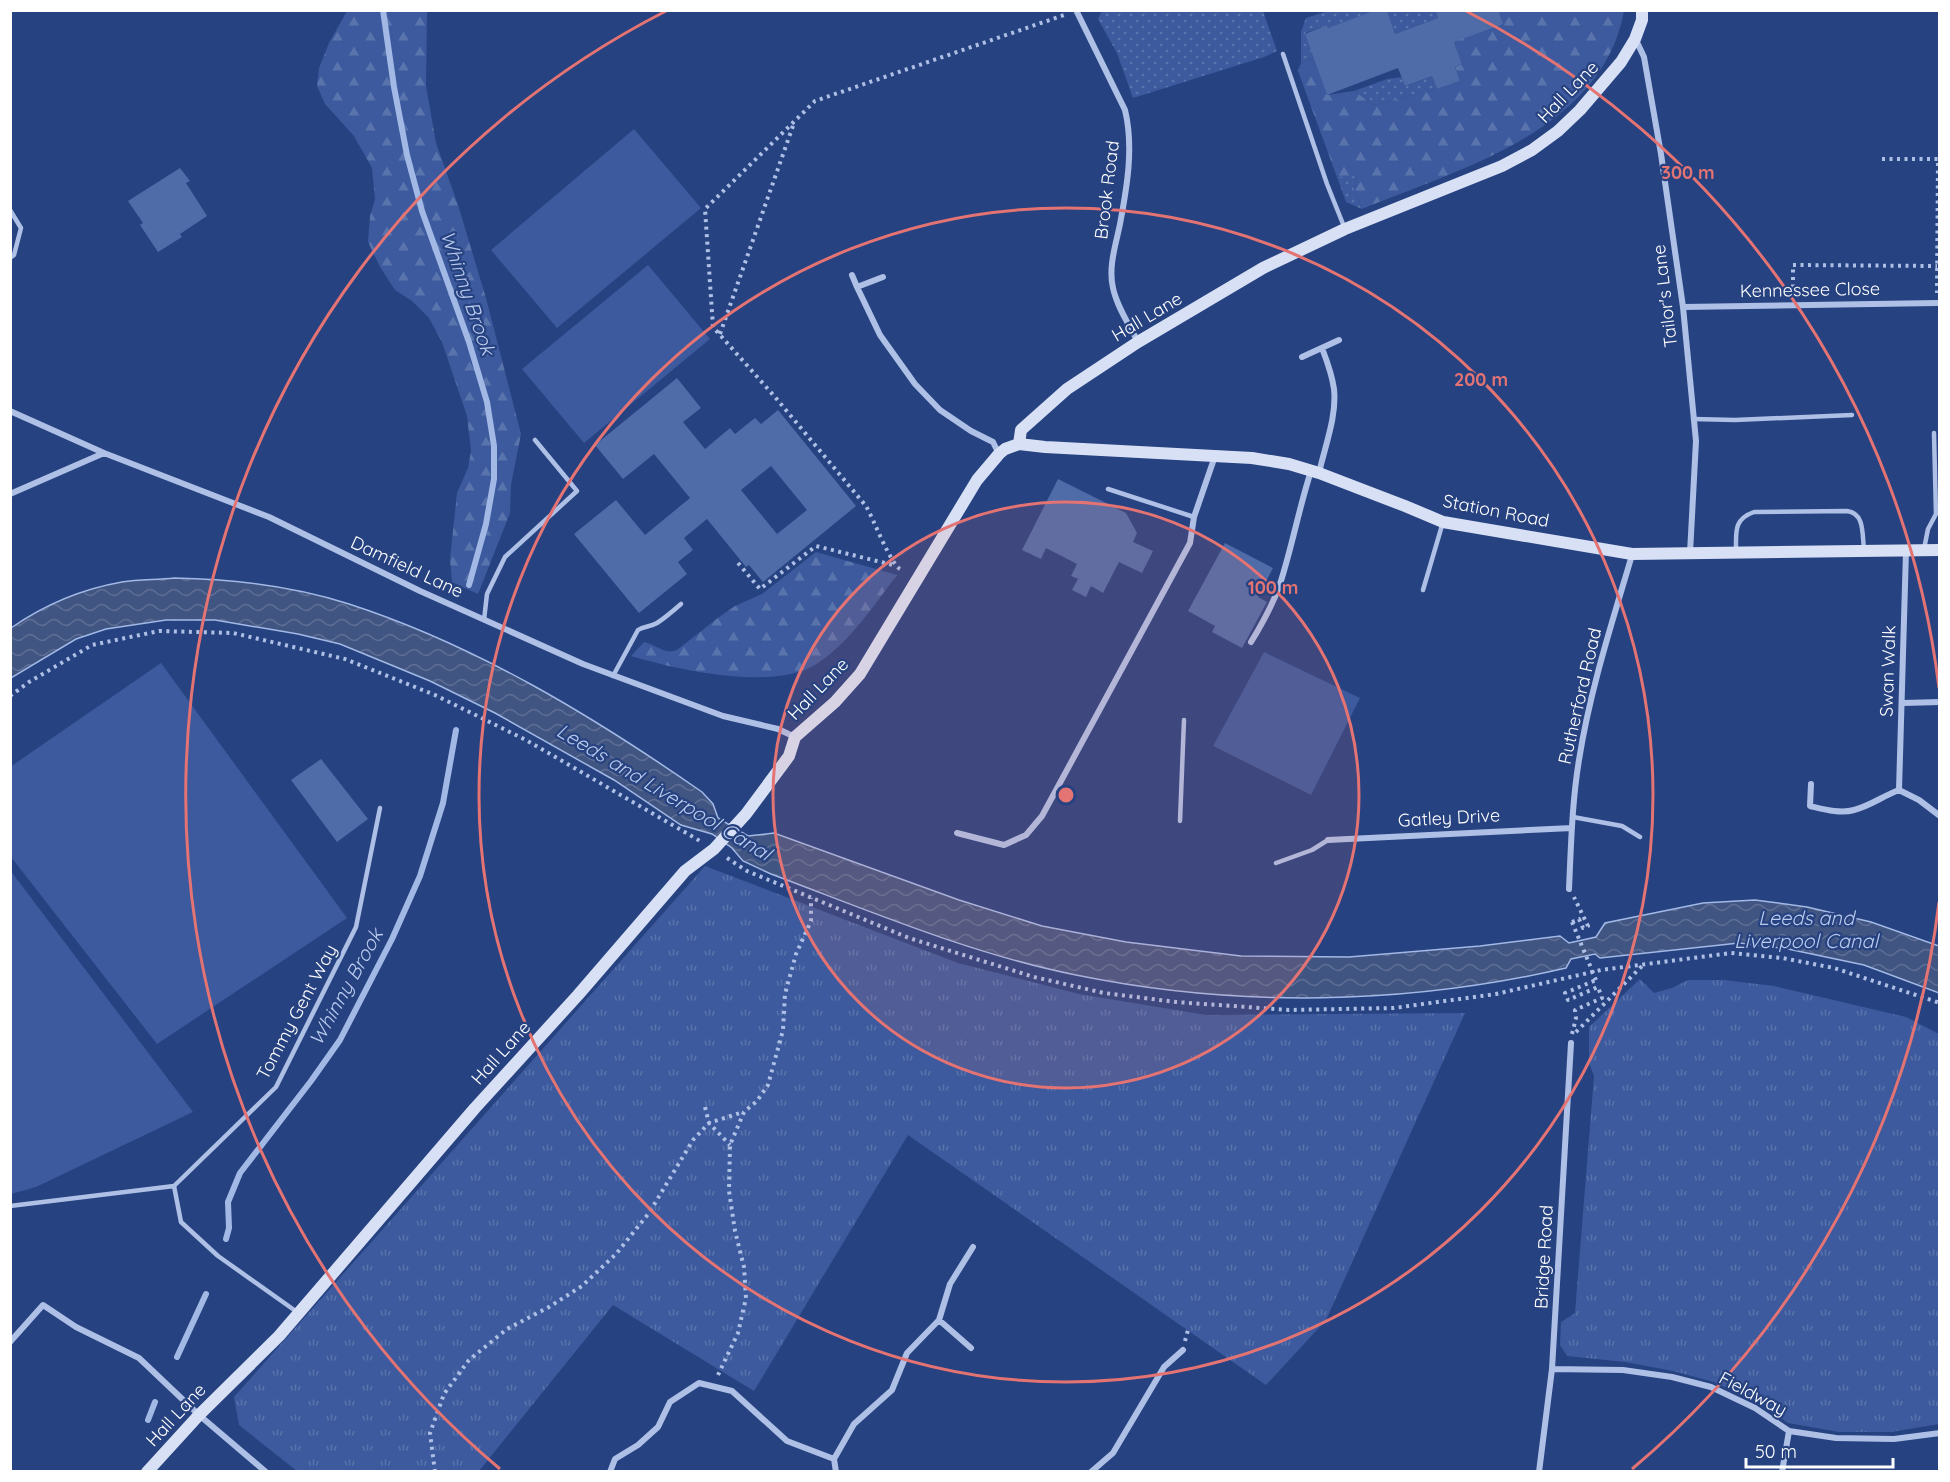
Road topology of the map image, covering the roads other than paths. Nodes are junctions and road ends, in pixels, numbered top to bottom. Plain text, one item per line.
1 (1076, 10) edge
2 (1642, 10) edge
3 (1635, 39) junction
4 (1283, 54) dead end
5 (10, 210) edge
6 (1345, 229) junction
7 (10, 258) edge
8 (852, 275) dead end
9 (883, 277) dead end
10 (857, 287) junction
11 (1937, 303) road end
12 (1683, 307) junction
13 (1339, 340) dead end
14 (1138, 342) junction
15 (1322, 348) junction
16 (1302, 357) dead end
17 (10, 411) edge
18 (1852, 415) dead end
19 (1693, 419) junction
20 (1934, 433) dead end
21 (535, 440) dead end
22 (1019, 444) junction
23 (104, 453) junction
24 (999, 454) junction
25 (1215, 456) junction
26 (1315, 472) junction
27 (1108, 489) dead end
28 (10, 494) edge
29 (1938, 514) edge
30 (1194, 517) junction
31 (1443, 522) junction
32 (1940, 550) edge
33 (1906, 551) junction
34 (1924, 551) junction
35 (1864, 552) junction
36 (1690, 553) junction
37 (1736, 553) junction
38 (1632, 554) junction
39 (1423, 590) dead end
40 (681, 604) dead end
41 (484, 620) junction
42 (1251, 642) dead end
43 (613, 676) junction
44 (1940, 702) edge
45 (1903, 703) junction
46 (1184, 720) dead end
47 (795, 737) junction
48 (1811, 784) dead end
49 (1899, 790) junction
50 (380, 808) dead end
51 (1940, 816) edge
52 (1573, 817) junction
53 (1180, 821) dead end
54 (1572, 828) junction
55 (957, 833) dead end
56 (1640, 837) dead end
57 (1328, 840) joint
58 (1276, 863) dead end
59 (1569, 889) road end
60 (1572, 1043) dead end
61 (174, 1186) junction
62 (10, 1206) edge
63 (973, 1247) dead end
64 (299, 1313) junction
65 (939, 1320) junction
66 (10, 1341) edge
67 (971, 1348) dead end
68 (1183, 1350) dead end
69 (1552, 1368) junction
70 (199, 1415) junction
71 (1789, 1431) junction
72 (1940, 1433) edge
73 (834, 1459) junction
74 (147, 1472) edge
75 (266, 1472) edge
76 (610, 1472) edge
77 (836, 1472) edge
78 (1091, 1472) edge
79 (1539, 1472) edge
80 (1782, 1472) edge

1 - 14 street, Brook Road
2 - 3 street, Hall Lane
3 - 6 street, Hall Lane
3 - 12 street, Tailor's Lane
4 - 6 lane
5 - 7 lane
6 - 14 street, Hall Lane
8 - 10 street
9 - 10 street
10 - 24 street
11 - 12 street, Kennessee Close
12 - 19 street, Tailor's Lane
13 - 15 street
14 - 22 street, Hall Lane
15 - 16 street
15 - 26 street
17 - 23 street, Damfield Lane
18 - 19 lane
19 - 36 street, Tailor's Lane
20 - 29 lane
21 - 41 lane
22 - 24 street, Hall Lane
22 - 25 street, Station Road
23 - 28 street
23 - 41 street, Damfield Lane
24 - 47 street, Hall Lane
25 - 26 street, Station Road
25 - 30 street
26 - 31 street, Station Road
26 - 42 street
27 - 30 lane
29 - 34 lane
30 - 55 street
31 - 38 street, Station Road
31 - 39 lane
32 - 34 street, Station Road
33 - 34 street, Station Road
33 - 35 street, Station Road
33 - 45 street, Swan Walk
35 - 37 street, Station Road
35 - 37 lane
36 - 37 street, Station Road
36 - 38 street, Station Road
38 - 52 street, Rutherford Road
40 - 43 lane
41 - 43 street, Damfield Lane
43 - 47 street, Damfield Lane
44 - 45 street
45 - 49 street, Swan Walk
46 - 53 lane
47 - 64 street, Hall Lane
48 - 49 street
49 - 51 street
50 - 61 lane, Tommy Gent Way
52 - 54 street, Rutherford Road
52 - 56 lane
54 - 57 street, Gatley Drive
54 - 59 street, Rutherford Road
57 - 58 lane
60 - 69 street, Bridge Road
61 - 62 lane
61 - 64 lane
63 - 65 street
64 - 70 street, Hall Lane
65 - 67 street
65 - 73 street
66 - 70 street
68 - 78 street
69 - 71 street, Fieldway
69 - 79 street, Bridge Road
70 - 74 street, Hall Lane
70 - 75 street
71 - 72 street, Fieldway
71 - 80 street
73 - 76 street
73 - 77 street

